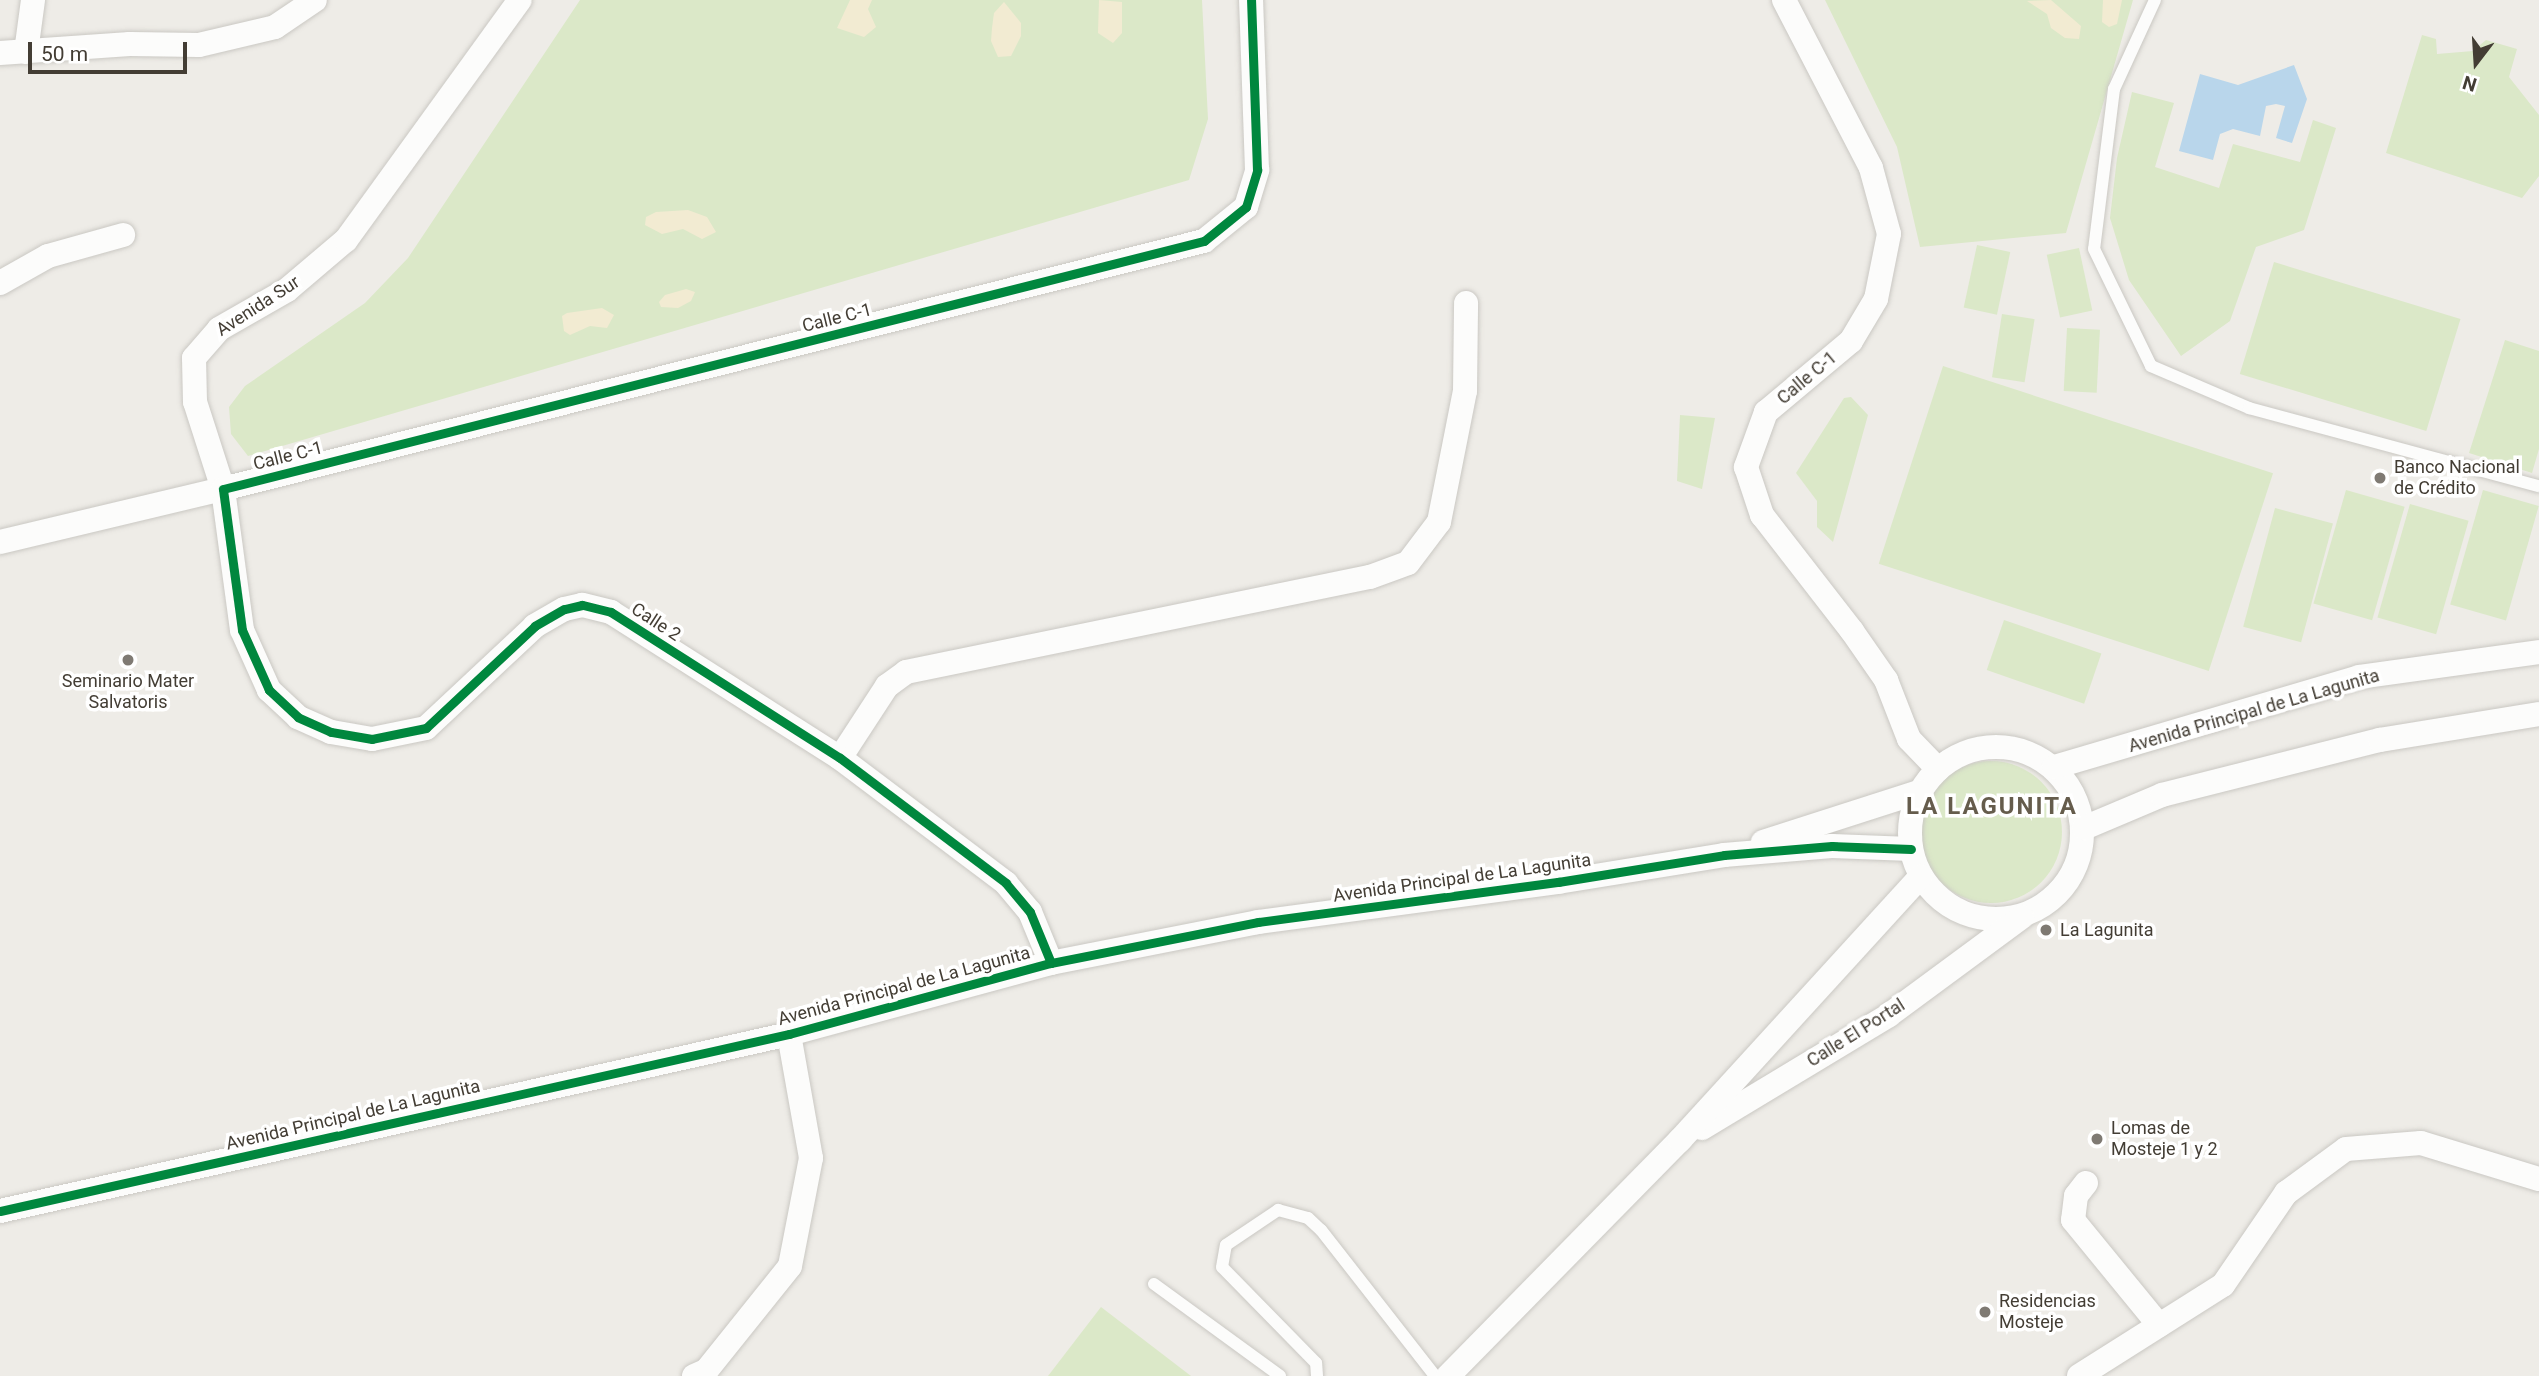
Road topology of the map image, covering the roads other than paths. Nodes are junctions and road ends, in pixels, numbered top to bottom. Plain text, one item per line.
1 (33, 0) edge
2 (315, 0) edge
3 (520, 0) edge
4 (1251, 0) edge
5 (1784, 0) edge
6 (2155, 0) edge
7 (26, 52) junction
8 (0, 53) edge
9 (123, 235) dead end
10 (0, 283) edge
11 (1466, 303) dead end
12 (2539, 486) edge
13 (223, 489) junction
14 (0, 542) edge
15 (2539, 652) edge
16 (2539, 714) edge
17 (840, 758) junction
18 (2054, 767) junction
19 (1938, 769) junction
20 (1919, 792) junction
21 (2084, 828) junction
22 (1910, 849) junction
23 (1724, 855) junction
24 (1921, 876) junction
25 (2025, 916) junction
26 (1051, 963) junction
27 (789, 1034) junction
28 (1680, 1140) junction
29 (2539, 1179) edge
30 (2086, 1183) dead end
31 (0, 1210) edge
32 (1154, 1284) dead end
33 (2159, 1325) junction
34 (694, 1376) edge
35 (1280, 1376) edge
36 (1317, 1376) edge
37 (1435, 1376) edge
38 (1448, 1376) edge
39 (2079, 1376) edge

1 - 7 street
2 - 7 street
3 - 13 street, Avenida Sur
4 - 13 street, Calle C-1
5 - 19 street, Calle C-1
6 - 12 lane
7 - 8 street
9 - 10 street
11 - 17 street
13 - 14 street
13 - 17 street, Calle 2
15 - 18 street, Avenida Principal de La Lagunita
16 - 21 street
17 - 26 street, Calle 2
18 - 19 street
18 - 21 street
19 - 20 street
20 - 22 street
20 - 23 street, Avenida Principal de La Lagunita
21 - 25 street
22 - 23 street, Avenida Principal de La Lagunita
22 - 24 street
23 - 26 street, Avenida Principal de La Lagunita
24 - 25 street
24 - 28 street, Calle El Portal
25 - 28 street, Calle El Portal
26 - 27 street, Avenida Principal de La Lagunita
27 - 31 street, Avenida Principal de La Lagunita
27 - 34 street
28 - 38 street, Calle El Portal
29 - 33 street
30 - 33 street
32 - 35 lane
33 - 39 street
36 - 37 lane

